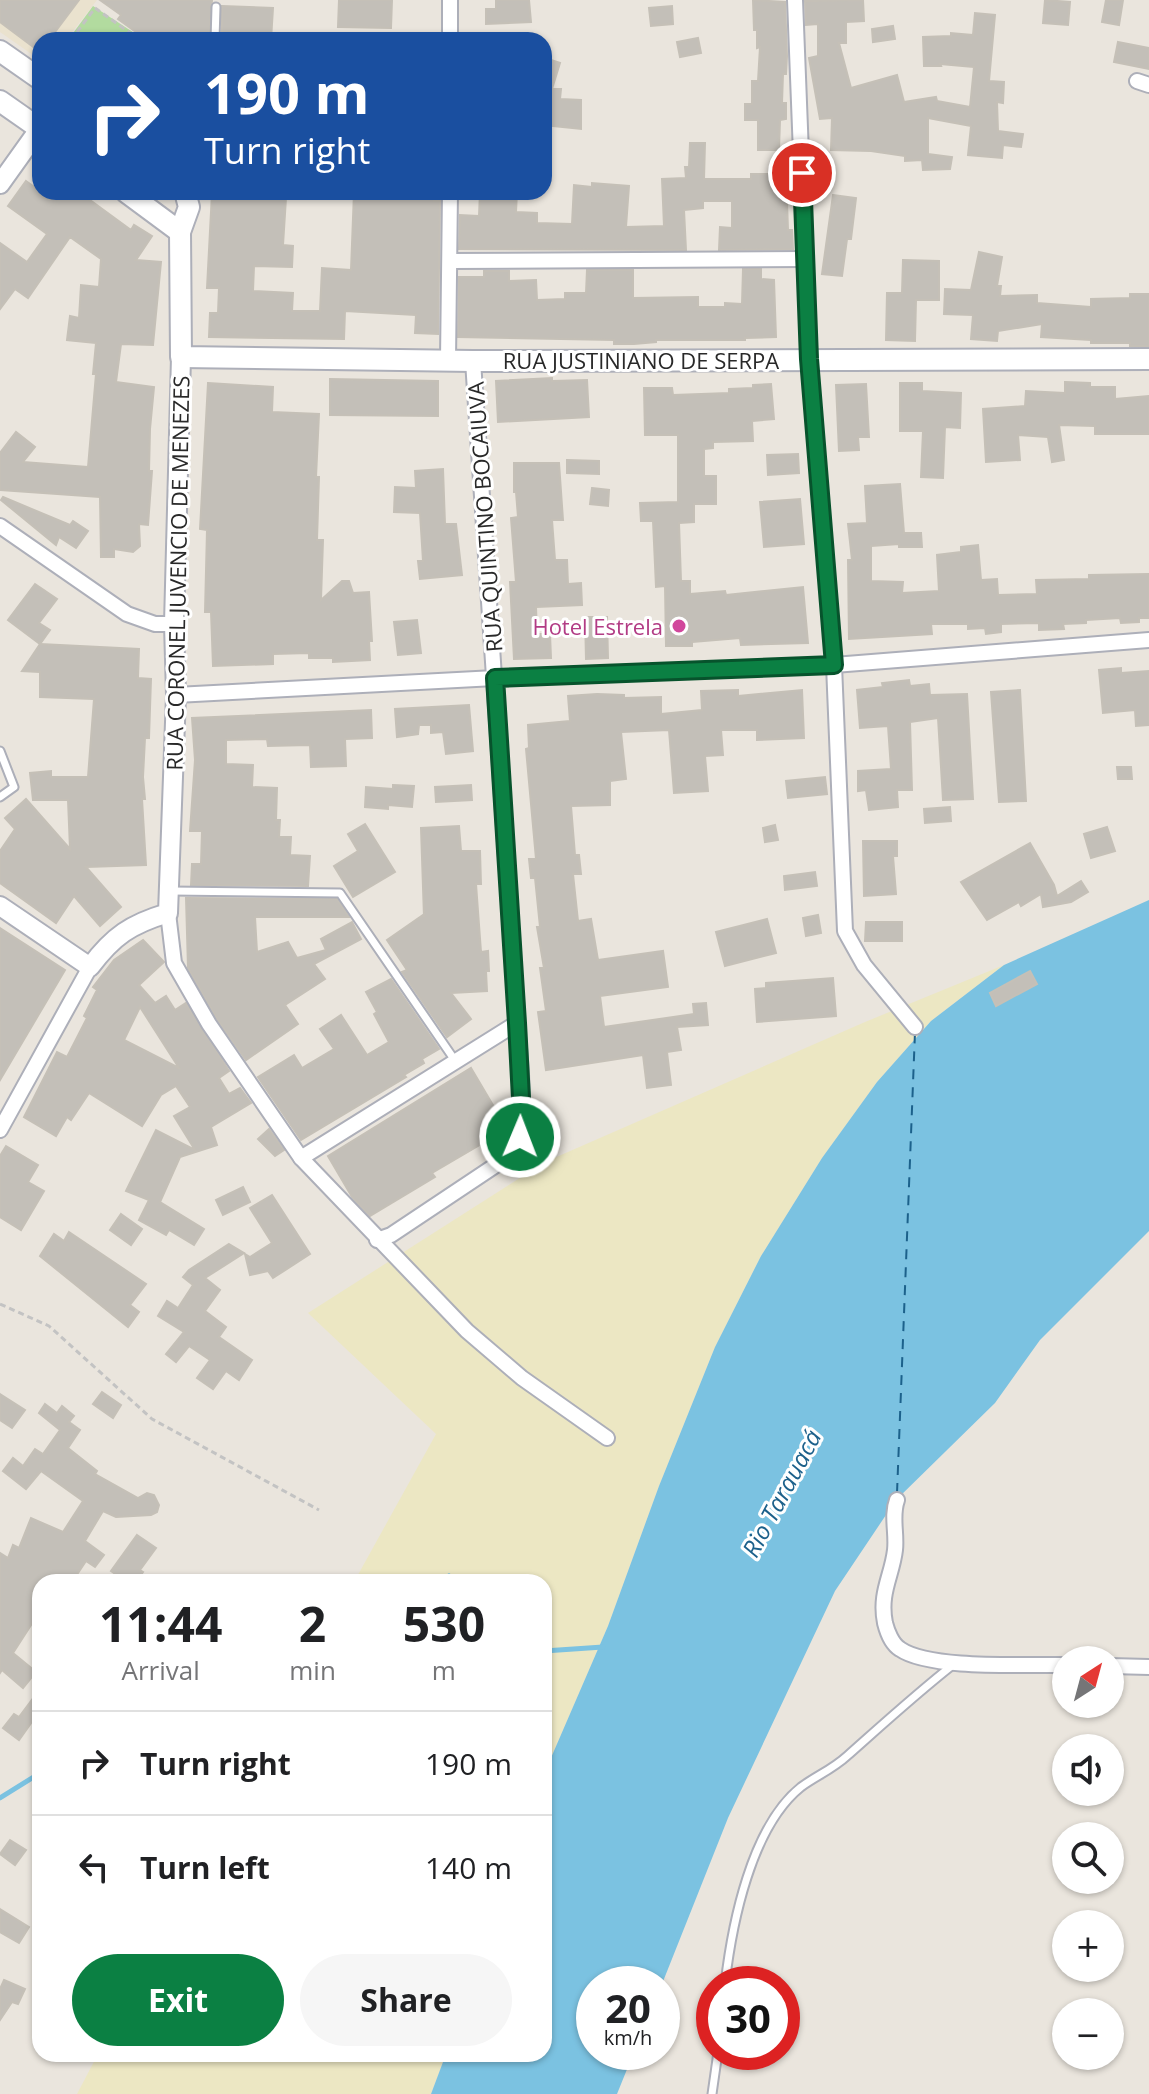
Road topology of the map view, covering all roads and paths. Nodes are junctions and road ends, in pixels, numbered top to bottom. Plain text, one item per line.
1 (450, 0) edge
2 (795, 0) edge
3 (216, 7) dead end
4 (77, 32) edge
5 (129, 32) edge
6 (215, 32) edge
7 (450, 32) edge
8 (0, 51) edge
9 (32, 73) edge
10 (0, 101) edge
11 (32, 123) edge
12 (32, 139) edge
13 (0, 184) edge
14 (137, 200) edge
15 (187, 200) edge
16 (450, 200) edge
17 (180, 232) junction
18 (806, 259) junction
19 (450, 261) junction
20 (181, 357) junction
21 (809, 359) junction
22 (1149, 359) edge
23 (448, 360) junction
24 (473, 361) junction
25 (0, 526) edge
26 (174, 624) junction
27 (1149, 640) edge
28 (834, 665) junction
29 (495, 678) junction
30 (176, 695) junction
31 (0, 751) edge
32 (0, 797) edge
33 (169, 890) junction
34 (0, 906) edge
35 (168, 913) junction
36 (90, 967) junction
37 (517, 1023) junction
38 (915, 1027) dead end
39 (456, 1062) junction
40 (0, 1130) edge
41 (301, 1158) junction
42 (377, 1240) junction
43 (0, 1304) edge
44 (607, 1438) dead end
45 (897, 1500) dead end
46 (319, 1510) dead end
47 (956, 1662) junction
48 (1052, 1665) edge
49 (1124, 1666) edge
50 (1149, 1667) edge
51 (727, 1966) edge
52 (715, 2070) edge
53 (712, 2094) edge

1 - 7 street
2 - 18 street
3 - 6 lane
4 - 5 path
8 - 9 main road
10 - 11 main road
12 - 13 street
14 - 17 main road
15 - 17 main road, RUA CORONEL JUVENCIO DE MENEZES
16 - 19 street
17 - 20 main road, RUA CORONEL JUVENCIO DE MENEZES
18 - 19 street
18 - 21 street
19 - 23 street
20 - 23 main road, RUA JUSTINIANO DE SERPA
20 - 26 street, RUA CORONEL JUVENCIO DE MENEZES
21 - 22 main road, RUA JUSTINIANO DE SERPA
21 - 24 main road, RUA JUSTINIANO DE SERPA
21 - 28 street
23 - 24 main road, RUA JUSTINIANO DE SERPA
24 - 29 street, RUA QUINTINO BOCAIUVA
25 - 26 street
26 - 30 street, RUA CORONEL JUVENCIO DE MENEZES
27 - 28 street
28 - 29 street
28 - 38 street
29 - 30 street
29 - 37 street, RUA QUINTINO BOCAIUVA
30 - 33 street, RUA CORONEL JUVENCIO DE MENEZES
31 - 32 lane
33 - 35 street, RUA CORONEL JUVENCIO DE MENEZES
33 - 39 lane
34 - 36 street
35 - 36 street
35 - 41 street
36 - 40 street
37 - 39 street
37 - 42 street, RUA QUINTINO BOCAIUVA
39 - 41 street
41 - 42 street
42 - 44 street
43 - 46 path
45 - 47 street
47 - 48 street
47 - 51 lane
49 - 50 street
52 - 53 lane

